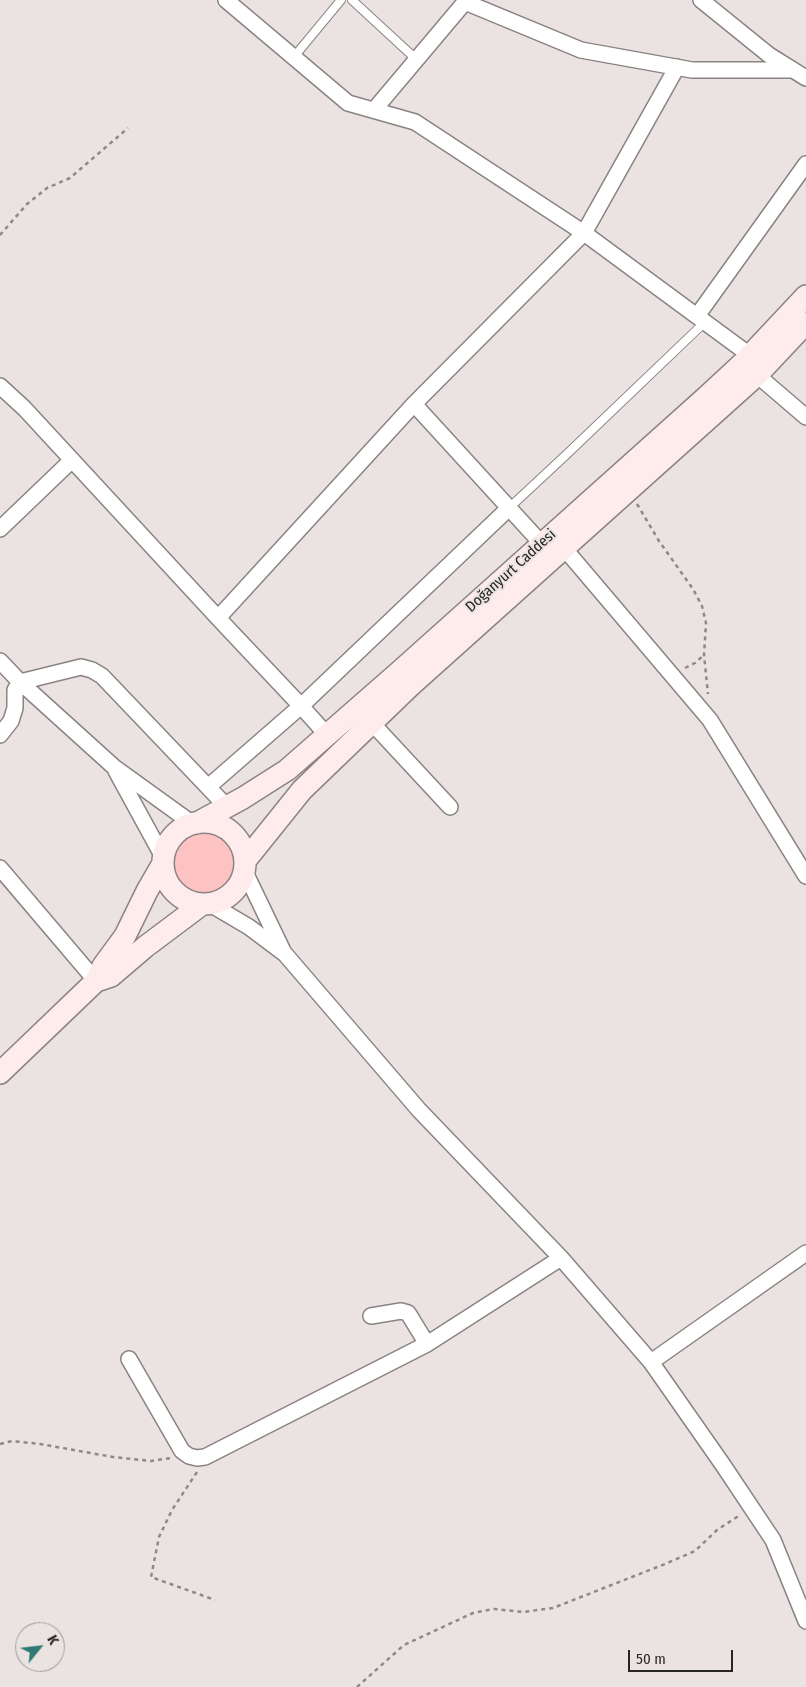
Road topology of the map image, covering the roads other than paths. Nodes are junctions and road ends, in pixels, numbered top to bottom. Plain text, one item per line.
1 (341, 0) edge
2 (352, 0) edge
3 (701, 0) edge
4 (465, 1) edge
5 (231, 2) edge
6 (298, 52) dead end
7 (417, 60) junction
8 (677, 67) junction
9 (793, 70) junction
10 (806, 78) edge
11 (374, 110) junction
12 (804, 173) edge
13 (584, 233) junction
14 (806, 296) edge
15 (701, 319) junction
16 (806, 323) edge
17 (754, 366) junction
18 (0, 386) edge
19 (414, 404) junction
20 (806, 416) edge
21 (72, 460) junction
22 (509, 508) junction
23 (0, 529) edge
24 (542, 544) junction
25 (564, 548) junction
26 (218, 618) junction
27 (0, 661) edge
28 (20, 682) junction
29 (301, 706) junction
30 (372, 723) junction
31 (0, 735) edge
32 (327, 735) junction
33 (114, 767) junction
34 (208, 787) junction
35 (226, 807) junction
36 (450, 807) dead end
37 (195, 823) junction
38 (163, 861) junction
39 (245, 866) junction
40 (0, 868) edge
41 (806, 876) edge
42 (206, 905) junction
43 (285, 954) junction
44 (96, 982) junction
45 (2, 1068) edge
46 (806, 1253) edge
47 (561, 1258) junction
48 (371, 1316) dead end
49 (427, 1344) junction
50 (130, 1359) dead end
51 (651, 1362) junction
52 (806, 1621) edge

1 - 6 lane
2 - 7 lane
3 - 9 street
4 - 7 street
4 - 8 street
5 - 11 street
7 - 11 street
8 - 9 street
8 - 13 street
9 - 10 street
11 - 13 street
12 - 15 street
13 - 15 street
13 - 19 street
14 - 17 street, Doğanyurt Caddesi
15 - 17 street
15 - 22 lane
16 - 17 street, Doğanyurt Caddesi
17 - 20 street
17 - 24 street, Doğanyurt Caddesi
17 - 25 street, Doğanyurt Caddesi
18 - 21 street
19 - 22 street
19 - 26 street
21 - 23 street
21 - 26 street
22 - 24 street
22 - 29 street
24 - 32 street, Doğanyurt Caddesi
25 - 30 street, Doğanyurt Caddesi
25 - 41 street
26 - 29 street
27 - 28 street
28 - 31 street
28 - 33 street
28 - 34 street
29 - 32 street
29 - 34 street
30 - 36 street
30 - 39 street, Doğanyurt Caddesi
32 - 35 street, Doğanyurt Caddesi
33 - 37 street
33 - 38 street
34 - 35 street
35 - 37 street, Doğanyurt Caddesi
37 - 38 street
37 - 39 street
38 - 42 street
38 - 44 street
39 - 42 street
39 - 43 street
40 - 44 street
42 - 43 street
42 - 44 street
43 - 47 street
44 - 45 street
46 - 51 street
47 - 49 street
47 - 51 street
48 - 49 street
49 - 50 street
51 - 52 street

